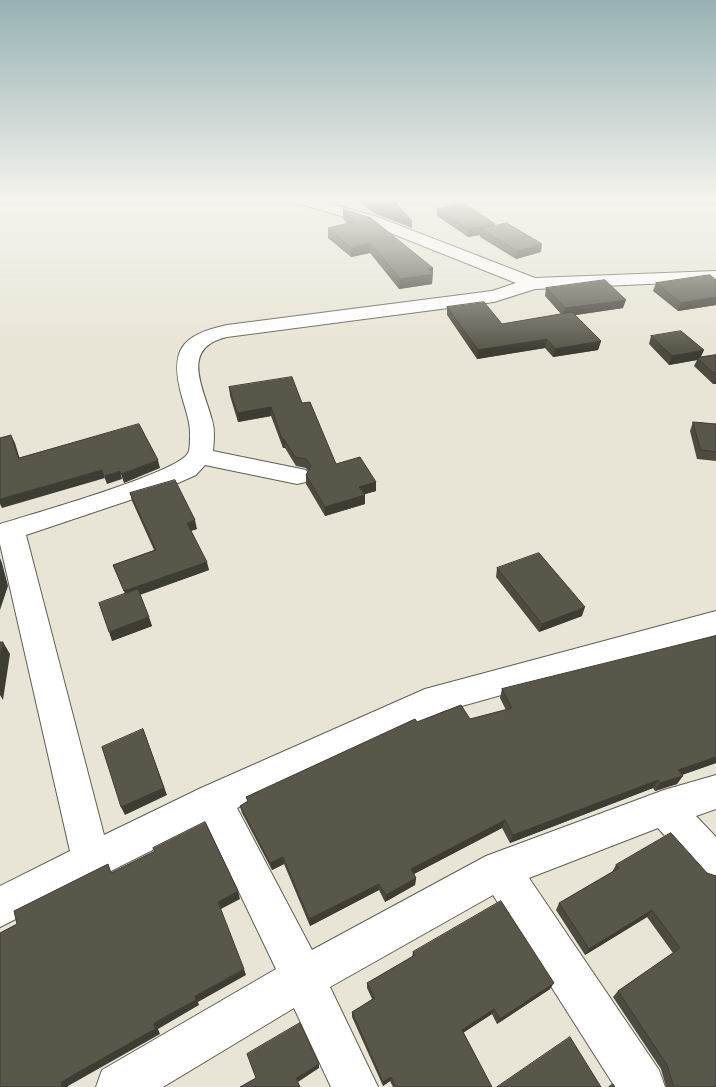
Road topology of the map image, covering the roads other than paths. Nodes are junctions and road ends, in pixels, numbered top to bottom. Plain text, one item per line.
1 (444, 249) edge
2 (716, 276) edge
3 (534, 284) junction
4 (200, 456) junction
5 (297, 476) dead end
6 (5, 533) edge
7 (716, 623) edge
8 (716, 792) edge
9 (214, 800) junction
10 (664, 808) junction
11 (92, 861) junction
12 (716, 865) edge
13 (500, 870) junction
14 (0, 907) edge
15 (303, 978) junction
16 (119, 1087) edge
17 (355, 1087) edge
18 (642, 1087) edge

1 - 3 street
2 - 3 street
3 - 4 street
4 - 5 street
4 - 6 street
6 - 11 street
7 - 9 street
8 - 10 street
9 - 11 street
9 - 15 street
10 - 12 street
10 - 13 street
11 - 14 street
13 - 15 street
13 - 18 street
15 - 16 street
15 - 17 street

